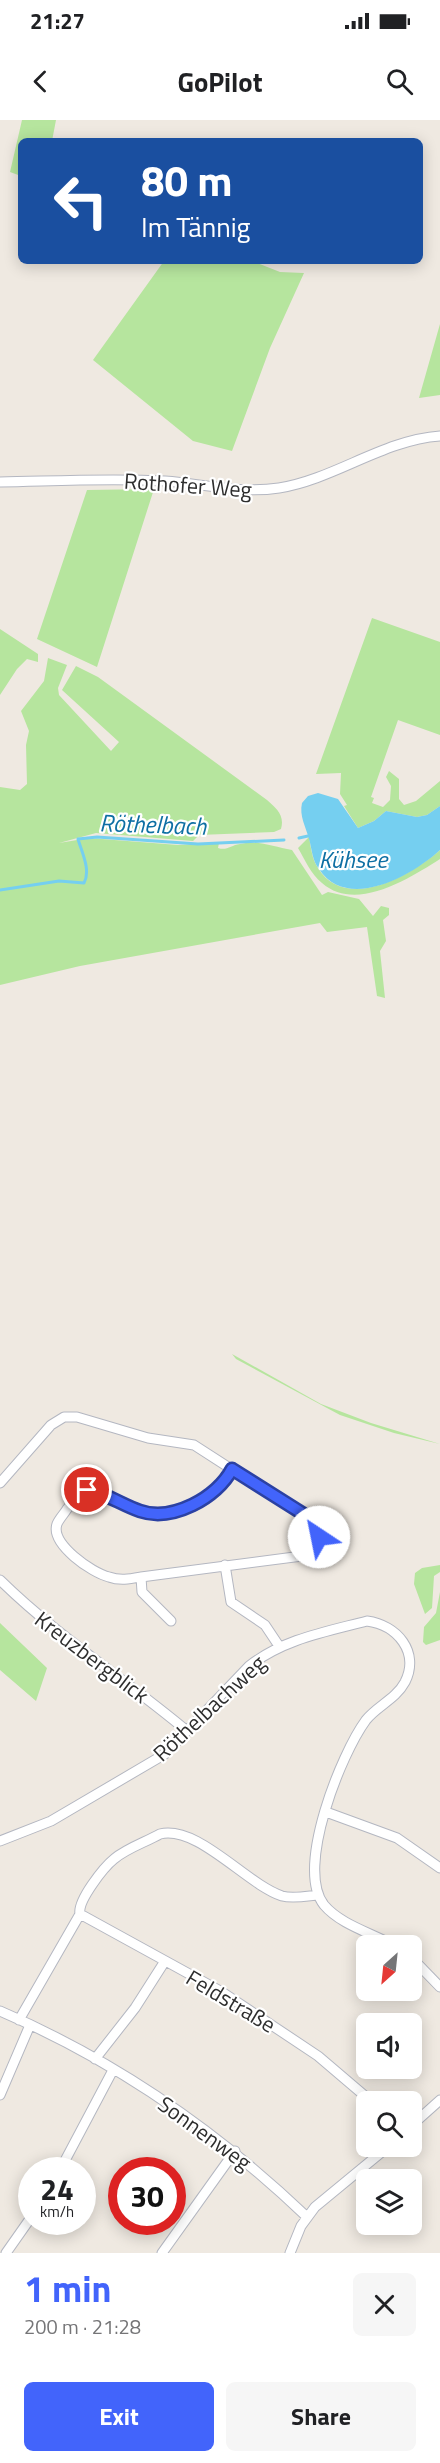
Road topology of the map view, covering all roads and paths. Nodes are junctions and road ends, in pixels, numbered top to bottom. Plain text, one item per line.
1 (440, 436) edge
2 (0, 482) edge
3 (232, 1469) junction
4 (0, 1483) edge
5 (225, 1565) junction
6 (141, 1577) junction
7 (0, 1580) edge
8 (171, 1621) dead end
9 (279, 1646) junction
10 (187, 1731) junction
11 (326, 1812) junction
12 (0, 1841) edge
13 (440, 1868) edge
14 (318, 1895) junction
15 (80, 1914) junction
16 (374, 1935) edge
17 (165, 1961) junction
18 (422, 1968) edge
19 (440, 1987) edge
20 (0, 2011) edge
21 (20, 2020) junction
22 (30, 2025) junction
23 (95, 2059) junction
24 (113, 2070) junction
25 (359, 2091) edge
26 (0, 2095) edge
27 (440, 2100) edge
28 (422, 2116) edge
29 (235, 2151) junction
30 (67, 2157) edge
31 (375, 2157) edge
32 (307, 2217) junction
33 (19, 2235) edge
34 (6, 2253) edge
35 (162, 2253) edge
36 (290, 2253) edge

1 - 2 street, Rothofer Weg
3 - 4 street
3 - 5 street
3 - 6 street
5 - 6 street
5 - 9 street
6 - 8 street
7 - 10 street, Kreuzbergblick
9 - 10 street, Röthelbachweg
9 - 11 street, Röthelbachweg
10 - 12 street, Röthelbachweg
11 - 13 street
11 - 14 street
14 - 15 street
14 - 16 street
15 - 17 street, Feldstraße
15 - 21 street
17 - 23 street
17 - 25 street, Feldstraße
18 - 19 street
20 - 21 street, Sonnenweg
21 - 22 street, Sonnenweg
22 - 23 street, Sonnenweg
22 - 26 street
23 - 24 street, Sonnenweg
24 - 29 street, Sonnenweg
24 - 30 street
27 - 28 street
29 - 32 street, Sonnenweg
29 - 35 street
31 - 32 street
32 - 36 street
33 - 34 street

